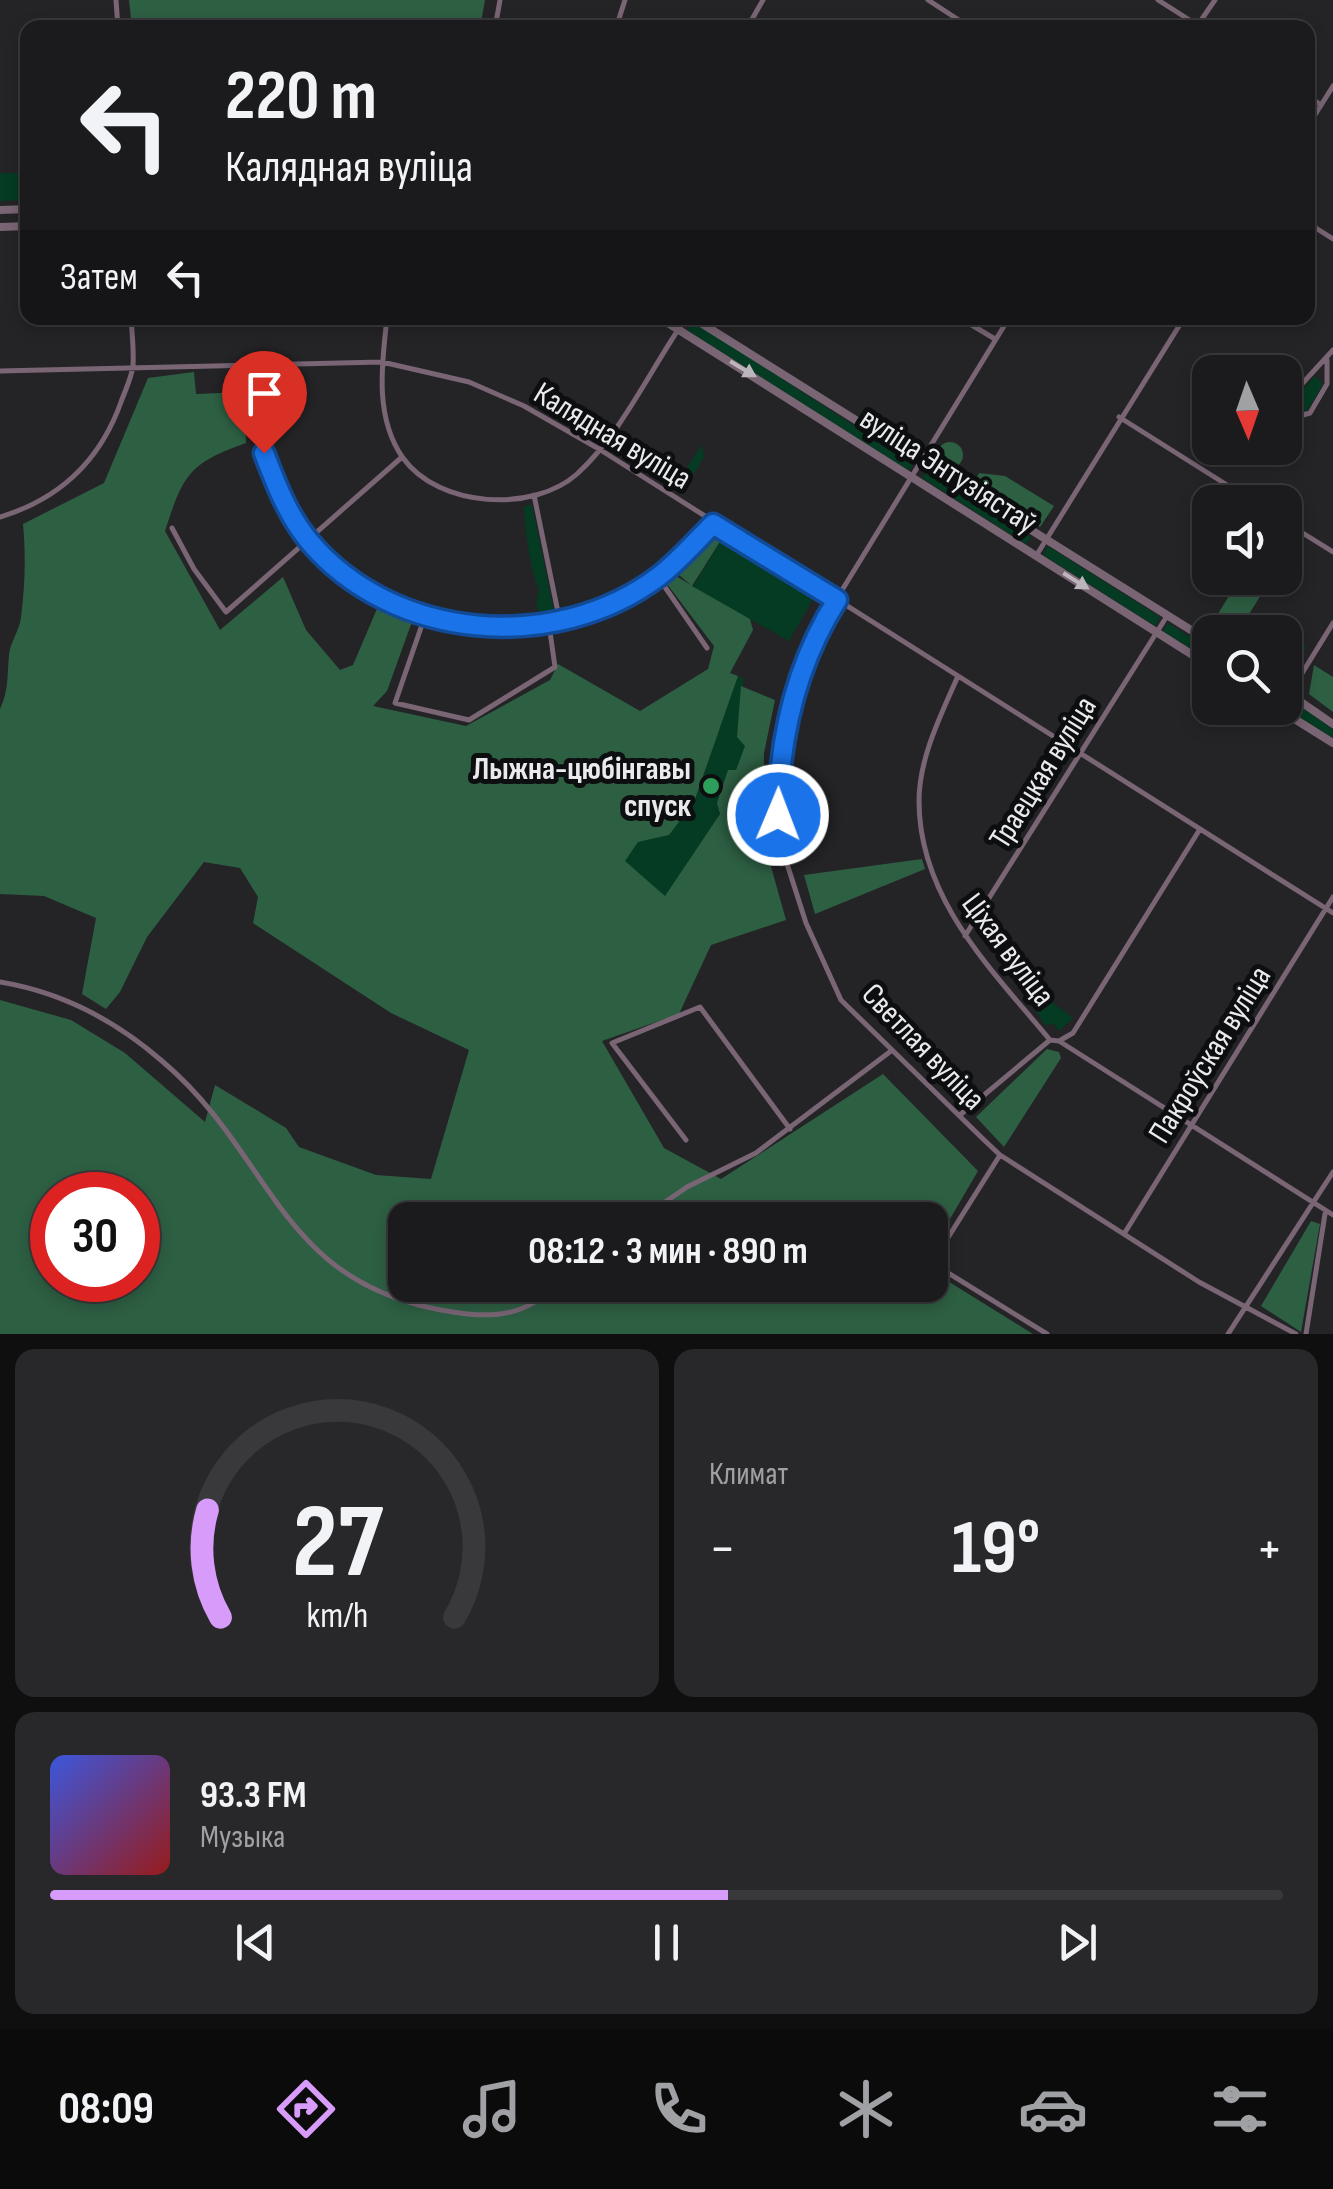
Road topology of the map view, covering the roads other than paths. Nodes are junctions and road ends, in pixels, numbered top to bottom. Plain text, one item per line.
1 (928, 0) edge
2 (1158, 0) edge
3 (959, 20) edge
4 (1188, 20) edge
5 (1333, 86) edge
6 (1315, 100) edge
7 (1321, 104) junction
8 (1315, 114) edge
9 (131, 325) edge
10 (386, 325) edge
11 (671, 325) edge
12 (682, 325) edge
13 (700, 325) edge
14 (972, 325) edge
15 (1004, 325) edge
16 (1179, 325) edge
17 (678, 329) junction
18 (995, 339) junction
19 (1333, 350) edge
20 (1327, 360) junction
21 (382, 362) junction
22 (249, 367) junction
23 (133, 368) junction
24 (0, 371) edge
25 (1119, 417) junction
26 (599, 449) junction
27 (402, 457) junction
28 (921, 462) junction
29 (913, 478) junction
30 (1227, 485) edge
31 (534, 495) junction
32 (0, 517) edge
33 (713, 524) junction
34 (172, 528) dead end
35 (1302, 533) edge
36 (308, 540) junction
37 (1045, 540) junction
38 (1333, 552) edge
39 (1036, 556) junction
40 (658, 577) junction
41 (837, 600) junction
42 (425, 616) junction
43 (1167, 616) junction
44 (560, 622) junction
45 (1333, 623) edge
46 (549, 625) junction
47 (1192, 631) edge
48 (1156, 632) junction
49 (707, 648) dead end
50 (1192, 655) edge
51 (1302, 672) edge
52 (958, 676) junction
53 (1302, 710) edge
54 (1302, 718) edge
55 (1333, 724) edge
56 (1333, 743) edge
57 (1082, 752) junction
58 (1200, 829) junction
59 (1333, 897) edge
60 (1326, 908) junction
61 (1333, 913) edge
62 (965, 936) junction
63 (0, 982) edge
64 (1050, 1040) junction
65 (1059, 1041) junction
66 (892, 1051) junction
67 (960, 1115) junction
68 (1190, 1126) junction
69 (790, 1128) junction
70 (686, 1140) dead end
71 (1000, 1156) junction
72 (1333, 1172) edge
73 (665, 1202) edge
74 (1312, 1204) junction
75 (1329, 1214) edge
76 (1123, 1235) junction
77 (388, 1298) edge
78 (404, 1302) edge
79 (535, 1302) edge
80 (1245, 1310) junction
81 (1047, 1334) edge
82 (1228, 1334) edge
83 (1296, 1334) edge
84 (1306, 1334) edge

1 - 3 street
2 - 4 street
5 - 7 street
6 - 7 street
7 - 8 street
9 - 23 street
10 - 21 street
11 - 17 street, вуліца Энтузіястаў
12 - 17 street
13 - 28 street, вуліца Энтузіястаў
14 - 18 street
15 - 18 street, Светлая вуліца
16 - 25 street
17 - 26 street
17 -> 29 street, вуліца Энтузіястаў
18 - 28 street, Светлая вуліца
19 - 20 street
20 - 20 street
21 - 22 street, Калядная вуліца
21 - 26 street, Калядная вуліца
21 - 27 street
22 - 23 street, Калядная вуліца
22 - 36 street
23 - 24 street, Калядная вуліца
23 - 32 street
25 - 30 street
25 - 37 street
26 - 31 street
26 - 33 street, Калядная вуліца
27 - 31 street
27 - 36 street
28 - 29 street, Светлая вуліца
28 - 37 street, вуліца Энтузіястаў
29 - 39 street, вуліца Энтузіястаў
29 - 41 street, Светлая вуліца
31 - 44 street
33 - 40 street
33 - 41 street, Калядная вуліца
34 - 36 street
35 - 38 street
36 - 42 street
37 - 39 street
37 - 43 street, вуліца Энтузіястаў
39 -> 48 street, вуліца Энтузіястаў
40 - 44 street
40 - 49 street
41 - 52 street, Калядная вуліца
41 - 66 street, Светлая вуліца
42 - 46 street
42 - 46 street
43 - 47 street, вуліца Энтузіястаў
43 - 48 street, Траецкая вуліца
44 - 46 street
45 - 51 street
48 - 50 street, вуліца Энтузіястаў
48 - 57 street, Траецкая вуліца
52 - 57 street, Калядная вуліца
52 - 62 street, Ціхая вуліца
53 - 55 street
54 - 56 street
57 - 58 street, Калядная вуліца
57 - 62 street, Траецкая вуліца
58 - 60 street, Калядная вуліца
58 - 65 street
59 - 60 street, Пакроўская вуліца
60 - 61 street, Калядная вуліца
60 - 68 street, Пакроўская вуліца
62 - 64 street, Ціхая вуліца
63 - 77 street
64 - 65 street, Ціхая вуліца
64 - 67 street
65 - 68 street, Ціхая вуліца
66 - 67 street, Светлая вуліца
66 - 69 street
67 - 71 street, Светлая вуліца
68 - 74 street, Ціхая вуліца
68 - 76 street, Пакроўская вуліца
69 - 70 street
69 - 73 street
71 - 76 street, Светлая вуліца
71 - 81 street
72 - 74 street
74 - 75 street, Ціхая вуліца
74 - 80 street
75 - 84 street
76 - 80 street, Светлая вуліца
78 - 79 street
80 - 82 street
80 - 83 street, Светлая вуліца

